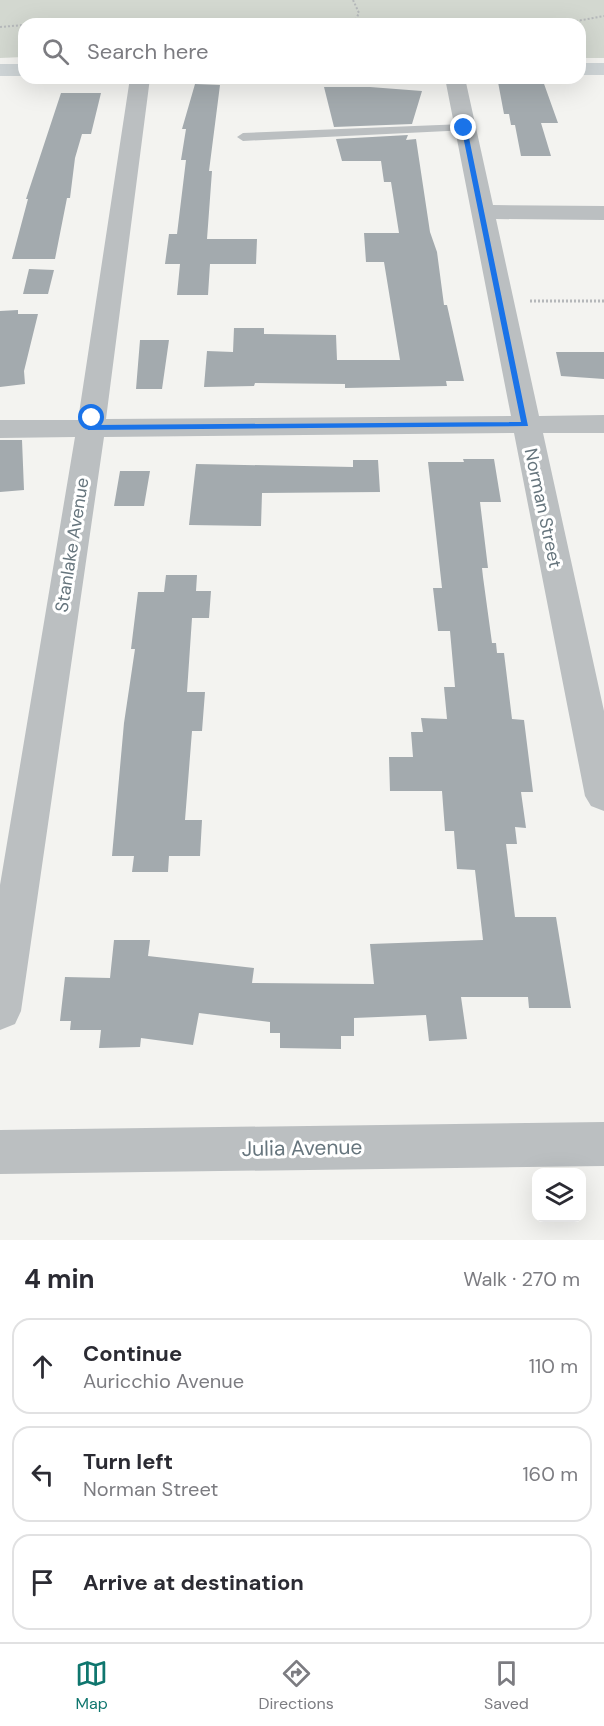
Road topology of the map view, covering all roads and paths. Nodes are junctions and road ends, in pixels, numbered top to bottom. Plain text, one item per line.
1 (353, 0) edge
2 (604, 16) edge
3 (357, 18) edge
4 (586, 19) edge
5 (18, 26) edge
6 (0, 27) edge
7 (0, 58) edge
8 (18, 58) edge
9 (586, 58) edge
10 (604, 58) edge
11 (586, 69) edge
12 (604, 69) edge
13 (0, 70) edge
14 (18, 70) edge
15 (139, 84) edge
16 (456, 84) edge
17 (464, 128) junction
18 (243, 137) dead end
19 (481, 212) junction
20 (604, 213) edge
21 (604, 301) edge
22 (500, 302) junction
23 (525, 424) junction
24 (604, 424) edge
25 (91, 428) junction
26 (0, 429) edge
27 (604, 796) edge
28 (0, 1011) edge
29 (604, 1144) edge
30 (0, 1152) edge

1 - 3 path
2 - 4 path
5 - 6 path
7 - 8 main road
9 - 10 main road
11 - 12 main road
13 - 14 main road
15 - 25 street, Stanlake Avenue
16 - 17 street, Norman Street
17 - 18 lane
17 - 19 street, Norman Street
19 - 20 street
19 - 22 street, Norman Street
21 - 22 path
22 - 23 street, Norman Street
23 - 24 street
23 - 25 street
23 - 27 street, Norman Street
25 - 26 street
25 - 28 street, Stanlake Avenue
29 - 30 street, Julia Avenue

